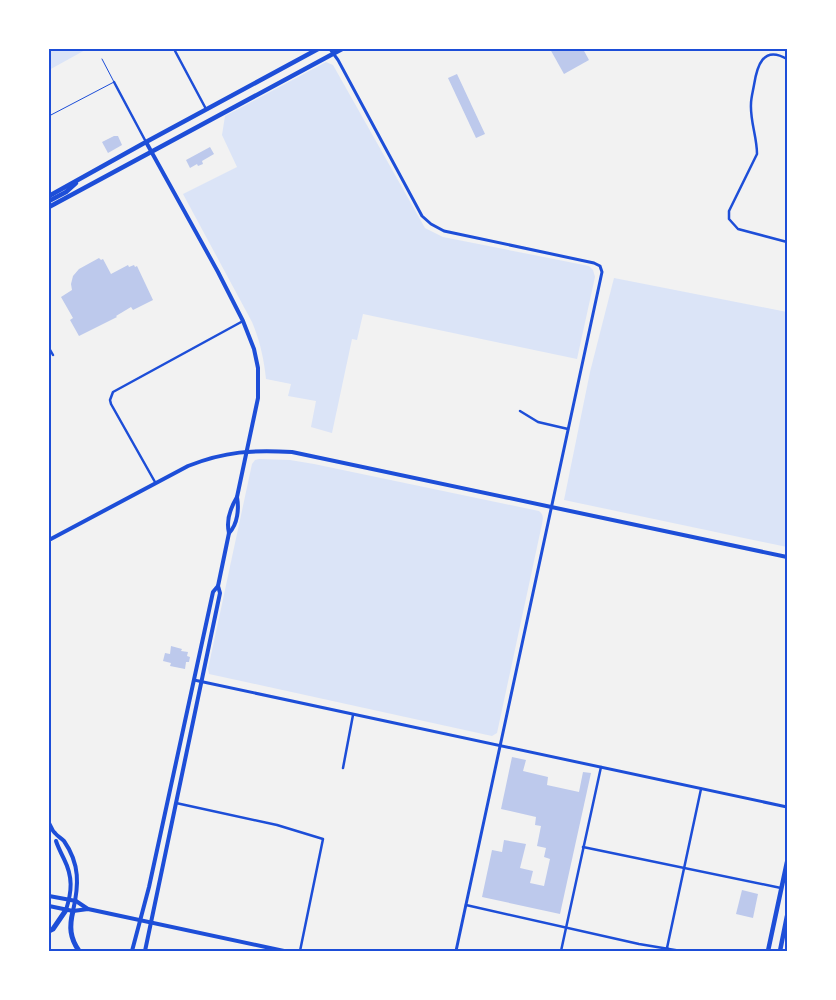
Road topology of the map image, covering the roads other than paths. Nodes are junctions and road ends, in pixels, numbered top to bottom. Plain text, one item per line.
1 (174, 49) edge
2 (318, 49) edge
3 (342, 49) edge
4 (332, 51) edge
5 (102, 59) dead end
6 (787, 59) edge
7 (114, 82) junction
8 (206, 109) junction
9 (49, 116) edge
10 (146, 142) junction
11 (151, 152) junction
12 (79, 180) junction
13 (49, 196) edge
14 (49, 201) edge
15 (49, 207) edge
16 (787, 242) edge
17 (243, 321) junction
18 (49, 348) edge
19 (53, 355) dead end
20 (520, 411) dead end
21 (568, 429) junction
22 (247, 450) junction
23 (155, 482) junction
24 (552, 506) junction
25 (49, 540) edge
26 (787, 557) edge
27 (218, 586) junction
28 (193, 680) junction
29 (201, 682) junction
30 (353, 715) junction
31 (501, 746) junction
32 (601, 767) junction
33 (343, 768) dead end
34 (701, 788) junction
35 (176, 804) junction
36 (787, 807) edge
37 (49, 823) edge
38 (54, 833) junction
39 (56, 840) joint
40 (583, 847) junction
41 (787, 862) edge
42 (684, 868) junction
43 (781, 888) junction
44 (787, 890) edge
45 (49, 896) edge
46 (69, 900) junction
47 (76, 901) junction
48 (466, 905) junction
49 (49, 906) edge
50 (88, 909) junction
51 (66, 910) junction
52 (73, 911) junction
53 (787, 916) edge
54 (140, 921) junction
55 (151, 923) junction
56 (566, 927) junction
57 (49, 931) edge
58 (666, 950) edge
59 (79, 951) edge
60 (132, 951) edge
61 (145, 951) edge
62 (284, 951) edge
63 (300, 951) edge
64 (456, 951) edge
65 (561, 951) edge
66 (681, 951) edge
67 (768, 951) edge
68 (780, 951) edge

1 - 8 street
2 - 8 main road
3 - 4 main road
4 - 11 main road
4 - 21 street
5 - 7 lane
6 - 16 street
7 - 9 lane
7 - 10 street
8 - 10 main road
10 - 11 main road
10 - 12 main road
11 - 15 main road
11 - 17 main road
12 - 13 main road
12 - 14 main road
17 - 22 main road
17 - 23 street
18 - 19 street
20 - 21 street
21 - 24 street
22 - 23 main road
22 - 24 main road
22 - 27 main road
23 - 25 main road
24 - 26 main road
24 - 31 street
27 - 28 main road
27 - 29 main road
28 - 29 street
28 - 54 main road
29 - 30 street
29 - 35 main road
30 - 31 street
30 - 33 street
31 - 32 street
31 - 48 street
32 - 34 street
32 - 40 street
34 - 36 street
34 - 42 street
35 - 55 main road
35 - 63 street
37 - 38 main road
38 - 39 street
38 - 47 main road
39 - 46 main road
40 - 42 street
40 - 56 street
41 - 43 main road
42 - 43 street
42 - 58 street
43 - 44 street
43 - 67 main road
45 - 46 main road
46 - 47 main road
46 - 51 main road
47 - 50 main road
47 - 52 main road
48 - 56 street
48 - 64 street
49 - 51 main road
50 - 52 main road
50 - 54 main road
51 - 52 main road
51 - 57 highway
52 - 59 highway
53 - 68 main road
54 - 55 main road
54 - 60 main road
55 - 61 main road
55 - 62 main road
56 - 58 street
56 - 65 street
58 - 66 street

